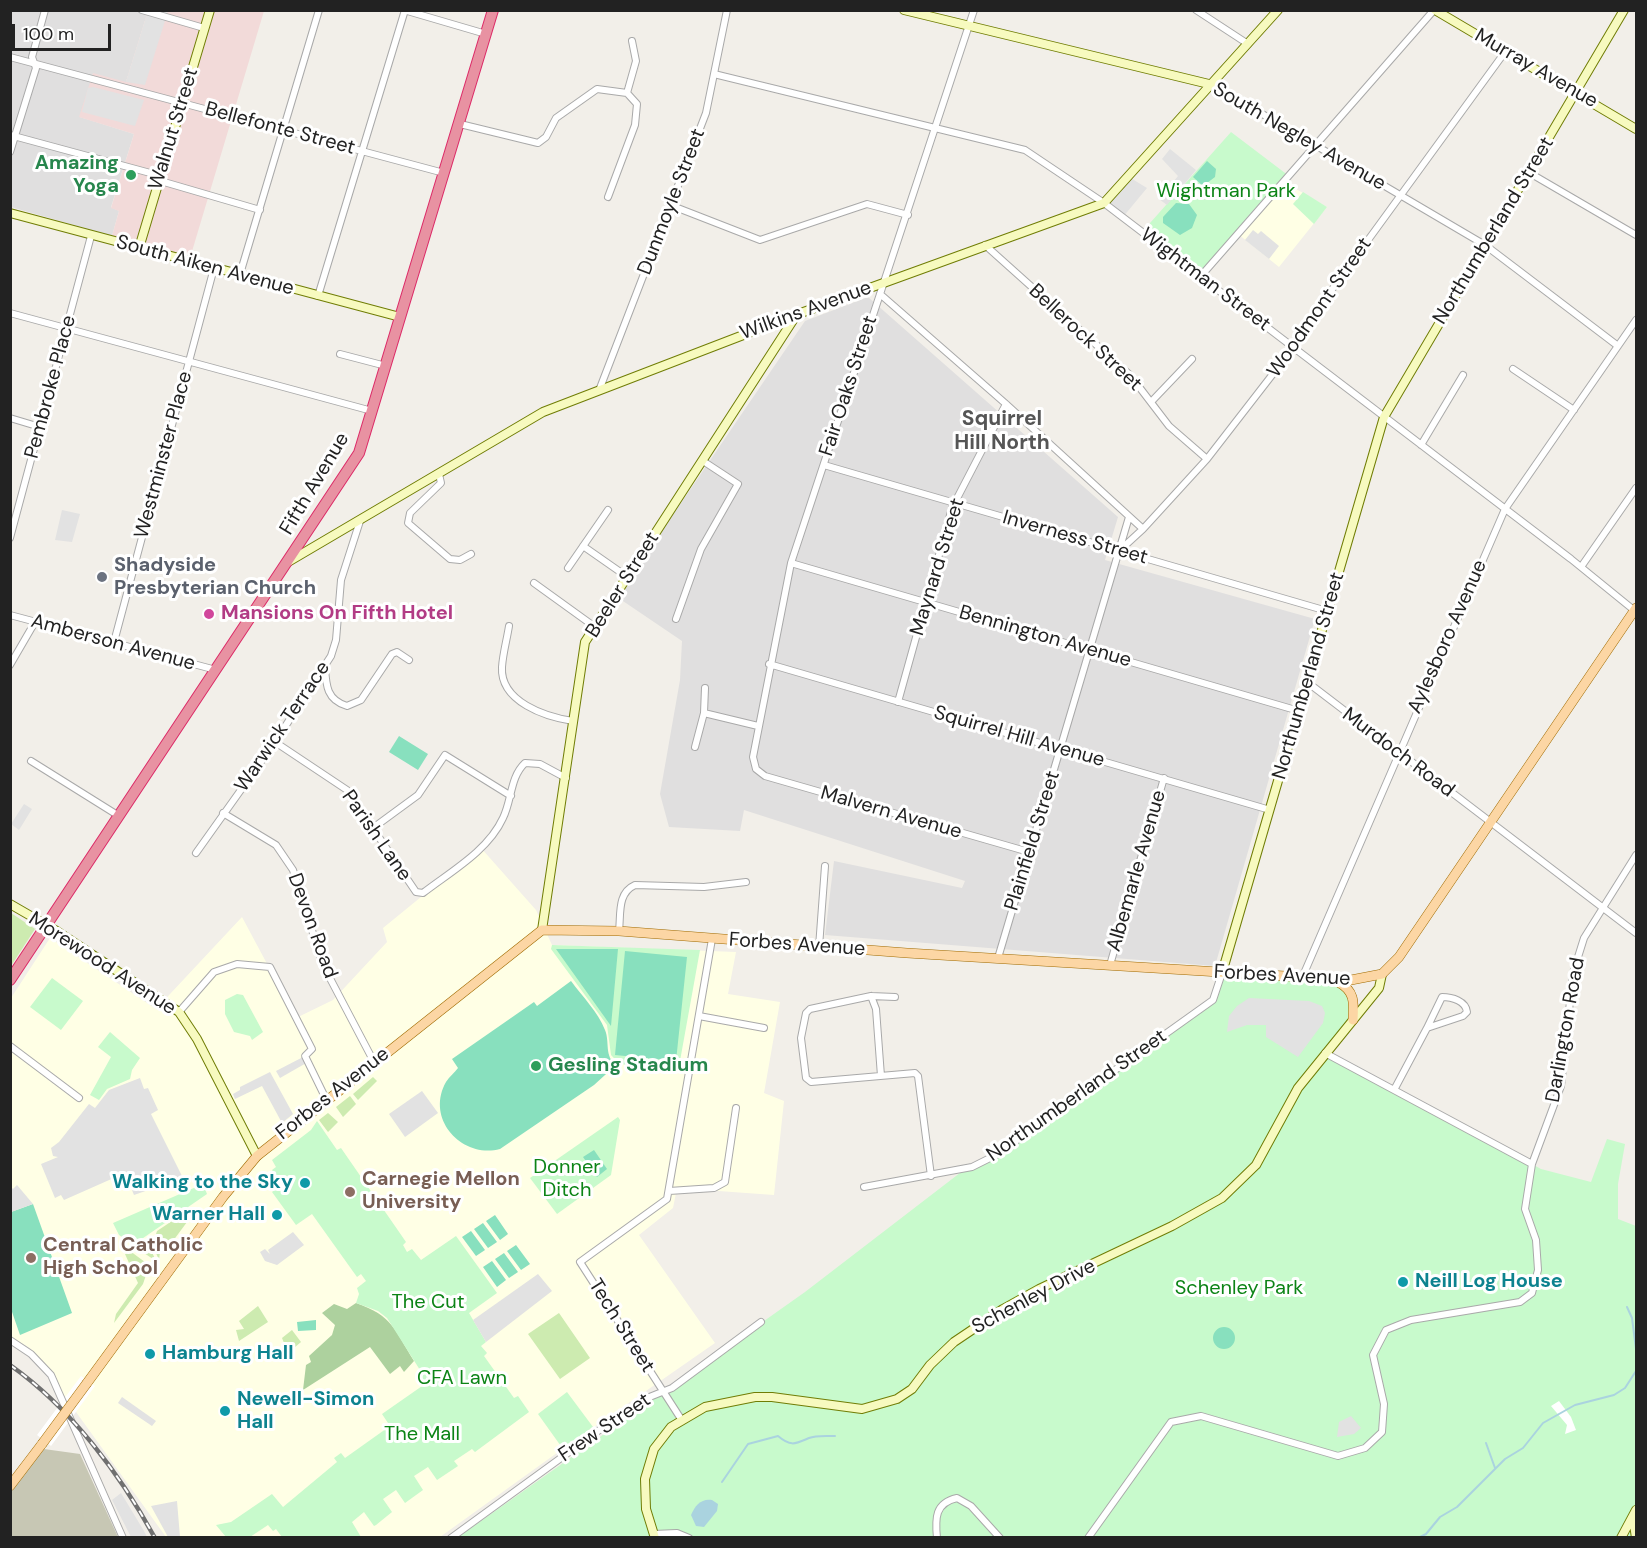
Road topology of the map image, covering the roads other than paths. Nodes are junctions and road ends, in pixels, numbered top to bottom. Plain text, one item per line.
1 (45, 10) edge
2 (142, 10) edge
3 (210, 10) edge
4 (319, 10) edge
5 (493, 10) edge
6 (727, 10) edge
7 (904, 10) edge
8 (974, 10) edge
9 (1196, 10) edge
10 (1278, 10) edge
11 (1434, 10) edge
12 (1624, 10) edge
13 (405, 11) edge
14 (969, 26) junction
15 (204, 28) junction
16 (486, 34) junction
17 (632, 41) dead end
18 (1248, 44) junction
19 (1505, 52) junction
20 (10, 57) edge
21 (34, 63) junction
22 (714, 74) junction
23 (1213, 85) junction
24 (627, 93) junction
25 (1576, 93) junction
26 (182, 103) junction
27 (460, 124) junction
28 (284, 129) junction
29 (937, 129) junction
30 (1636, 129) edge
31 (13, 136) edge
32 (1316, 146) junction
33 (363, 151) junction
34 (10, 152) edge
35 (1528, 172) junction
36 (444, 174) junction
37 (160, 178) junction
38 (1400, 195) junction
39 (608, 197) dead end
40 (1104, 203) junction
41 (670, 205) junction
42 (260, 210) junction
43 (10, 213) edge
44 (908, 215) junction
45 (1636, 235) edge
46 (91, 236) junction
47 (985, 245) junction
48 (1485, 245) junction
49 (139, 248) junction
50 (214, 268) junction
51 (240, 274) junction
52 (1200, 278) junction
53 (885, 282) junction
54 (880, 294) junction
55 (318, 296) junction
56 (10, 313) edge
57 (798, 314) junction
58 (400, 317) junction
59 (1636, 320) edge
60 (67, 328) junction
61 (1618, 346) junction
62 (1293, 348) junction
63 (340, 354) dead end
64 (1191, 359) dead end
65 (189, 361) junction
66 (386, 366) junction
67 (1513, 369) dead end
68 (1463, 375) dead end
69 (600, 388) junction
70 (1151, 402) junction
71 (1006, 404) junction
72 (1574, 410) junction
73 (372, 411) junction
74 (1384, 417) junction
75 (10, 418) edge
76 (40, 427) junction
77 (1421, 445) junction
78 (1207, 459) junction
79 (703, 461) junction
80 (824, 465) junction
81 (439, 474) junction
82 (1636, 488) edge
83 (955, 503) junction
84 (1504, 509) junction
85 (608, 510) dead end
86 (1129, 517) junction
87 (360, 521) junction
88 (1143, 530) junction
89 (10, 538) edge
90 (583, 546) junction
91 (1119, 551) junction
92 (471, 554) dead end
93 (288, 562) junction
94 (791, 563) junction
95 (1581, 567) junction
96 (568, 568) dead end
97 (626, 576) junction
98 (534, 583) dead end
99 (925, 601) junction
100 (1327, 612) junction
101 (1636, 612) edge
102 (10, 615) edge
103 (676, 619) dead end
104 (35, 622) junction
105 (509, 626) dead end
106 (595, 627) junction
107 (114, 642) junction
108 (1088, 649) junction
109 (409, 660) dead end
110 (769, 664) junction
111 (10, 665) edge
112 (325, 667) junction
113 (216, 670) junction
114 (1307, 682) junction
115 (705, 688) dead end
116 (898, 702) junction
117 (1299, 711) junction
118 (704, 713) junction
119 (573, 721) junction
120 (758, 726) junction
121 (275, 742) junction
122 (695, 747) dead end
123 (1060, 748) junction
124 (1398, 752) junction
125 (31, 761) dead end
126 (756, 769) joint
127 (567, 778) junction
128 (1164, 778) junction
129 (511, 796) junction
130 (1270, 810) junction
131 (223, 813) junction
132 (120, 816) junction
133 (1490, 823) junction
134 (373, 828) junction
135 (1029, 852) junction
136 (196, 854) dead end
137 (1636, 855) edge
138 (825, 866) dead end
139 (746, 882) dead end
140 (10, 904) edge
141 (1602, 907) junction
142 (46, 926) junction
143 (542, 930) junction
144 (619, 931) junction
145 (1636, 933) edge
146 (712, 939) junction
147 (819, 946) junction
148 (998, 958) junction
149 (1110, 965) junction
150 (1222, 973) junction
151 (1382, 974) junction
152 (1302, 978) junction
153 (10, 980) edge
154 (1334, 980) junction
155 (871, 996) junction
156 (896, 996) dead end
157 (179, 1012) junction
158 (699, 1016) junction
159 (1353, 1020) junction
160 (764, 1028) dead end
161 (1427, 1028) junction
162 (10, 1046) edge
163 (1325, 1053) junction
164 (374, 1062) junction
165 (881, 1076) junction
166 (1394, 1090) junction
167 (79, 1098) dead end
168 (326, 1099) junction
169 (736, 1108) dead end
170 (257, 1156) junction
171 (1532, 1164) junction
172 (931, 1176) junction
173 (864, 1187) dead end
174 (669, 1191) junction
175 (761, 1323) dead end
176 (10, 1340) edge
177 (662, 1392) junction
178 (681, 1419) junction
179 (10, 1486) edge
180 (1635, 1513) edge
181 (655, 1535) edge
182 (123, 1538) edge
183 (451, 1538) edge
184 (689, 1538) edge
185 (937, 1538) edge
186 (1000, 1538) edge
187 (1088, 1538) edge
188 (1621, 1538) edge
189 (1636, 1538) edge

1 - 21 street
2 - 15 street
3 - 15 street, Walnut Street
4 - 28 street
5 - 16 highway, Fifth Avenue
6 - 22 street, Dunmoyle Street
7 - 14 street, South Negley Avenue
8 - 14 street, Fair Oaks Street
9 - 18 street
10 - 18 street, Wilkins Avenue
11 - 19 street, Murray Avenue
11 - 32 street
12 - 25 street, Northumberland Street
13 - 16 street
13 - 33 street
14 - 23 street, South Negley Avenue
14 - 29 street, Fair Oaks Street
15 - 26 street, Walnut Street
16 - 27 highway, Fifth Avenue
17 - 24 street
18 - 23 street, Wilkins Avenue
19 - 25 street, Murray Avenue
19 - 38 street, Woodmont Street
20 - 21 street, Bellefonte Street
21 - 26 street, Bellefonte Street
21 - 31 street
22 - 29 street, Wightman Street
22 - 41 street, Dunmoyle Street
23 - 32 street, South Negley Avenue
23 - 40 street, Wilkins Avenue
24 - 27 street
24 - 39 street
25 - 30 street, Murray Avenue
25 - 35 street, Northumberland Street
26 - 28 street, Bellefonte Street
26 - 37 street, Walnut Street
27 - 36 highway, Fifth Avenue
28 - 33 street, Bellefonte Street
28 - 42 street
29 - 40 street, Wightman Street
29 - 44 street, Fair Oaks Street
31 - 34 street
31 - 37 street
32 - 38 street, South Negley Avenue
32 - 52 street
33 - 36 street, Bellefonte Street
33 - 55 street
35 - 45 street
35 - 48 street, Northumberland Street
36 - 58 highway, Fifth Avenue
37 - 42 street
37 - 49 street, Walnut Street
38 - 48 street, South Negley Avenue
38 - 62 street, Woodmont Street
40 - 47 street, Wilkins Avenue
40 - 52 street, Wightman Street
41 - 44 street
41 - 69 street, Dunmoyle Street
42 - 51 street
43 - 46 street, South Aiken Avenue
44 - 53 street, Fair Oaks Street
46 - 49 street, South Aiken Avenue
46 - 60 street, Pembroke Place
47 - 53 street, Wilkins Avenue
47 - 70 street, Bellerock Street
48 - 61 street, South Negley Avenue
48 - 74 street, Northumberland Street
49 - 50 street, South Aiken Avenue
50 - 51 street, South Aiken Avenue
50 - 65 street, Westminster Place
51 - 55 street, South Aiken Avenue
52 - 62 street, Wightman Street
53 - 54 street, Fair Oaks Street
53 - 57 street, Wilkins Avenue
54 - 71 street
54 - 80 street, Fair Oaks Street
55 - 58 street, South Aiken Avenue
56 - 60 street
57 - 69 street, Wilkins Avenue
57 - 79 street, Beeler Street
58 - 66 highway, Fifth Avenue
59 - 61 street, Aylesboro Avenue
60 - 65 street
60 - 76 street, Pembroke Place
61 - 72 street, Aylesboro Avenue
62 - 74 street, Wightman Street
62 - 78 street, Woodmont Street
63 - 66 street
64 - 70 street
65 - 73 street
65 - 107 street, Westminster Place
66 - 73 highway, Fifth Avenue
67 - 72 street
68 - 77 street
69 - 81 street, Wilkins Avenue
70 - 78 street, Bellerock Street
71 - 83 street, Maynard Street
71 - 86 street
72 - 84 street, Aylesboro Avenue
73 - 93 highway, Fifth Avenue
74 - 77 street, Wightman Street
74 - 100 street, Northumberland Street
75 - 76 street
76 - 89 street, Pembroke Place
77 - 84 street, Wightman Street
78 - 88 street, Woodmont Street
79 - 97 street, Beeler Street
79 - 103 street
80 - 83 street, Inverness Street
80 - 94 street, Fair Oaks Street
81 - 87 street, Wilkins Avenue
81 - 92 street
82 - 95 street
83 - 91 street, Inverness Street
83 - 99 street, Maynard Street
84 - 95 street, Wightman Street
84 - 124 street, Aylesboro Avenue
85 - 90 street
86 - 88 street
86 - 91 street, Plainfield Street
87 - 93 street, Wilkins Avenue
87 - 112 street, Warwick Terrace
88 - 91 street, Woodmont Street
90 - 96 street
90 - 97 street
91 - 100 street, Inverness Street
91 - 108 street, Plainfield Street
93 - 113 highway, Fifth Avenue
94 - 99 street, Bennington Avenue
94 - 110 street, Fair Oaks Street
95 - 101 street, Wightman Street
97 - 106 street, Beeler Street
98 - 106 street
99 - 108 street, Bennington Avenue
99 - 116 street, Maynard Street
100 - 114 street, Northumberland Street
101 - 133 main road
102 - 104 street, Amberson Avenue
104 - 107 street, Amberson Avenue
104 - 111 street
105 - 119 street
106 - 119 street, Beeler Street
107 - 113 street, Amberson Avenue
108 - 117 street, Bennington Avenue
108 - 123 street, Plainfield Street
109 - 112 street
110 - 116 street, Squirrel Hill Avenue
110 - 120 street, Fair Oaks Street
112 - 121 street, Warwick Terrace
113 - 132 highway, Fifth Avenue
114 - 117 street, Northumberland Street
114 - 124 street, Murdoch Road
115 - 118 street
116 - 123 street, Squirrel Hill Avenue
117 - 130 street, Northumberland Street
118 - 120 street
118 - 122 street
119 - 127 street, Beeler Street
120 - 126 street, Fair Oaks Street
121 - 131 street, Warwick Terrace
121 - 134 street, Parish Lane
123 - 128 street, Squirrel Hill Avenue
123 - 135 street, Plainfield Street
124 - 133 street, Murdoch Road
124 - 152 street, Aylesboro Avenue
125 - 132 street
126 - 135 street, Malvern Avenue
127 - 129 street
127 - 143 street, Beeler Street
128 - 130 street, Squirrel Hill Avenue
128 - 149 street, Albemarle Avenue
129 - 134 street
129 - 134 street, Parish Lane
130 - 150 street, Northumberland Street
131 - 136 street, Warwick Terrace
131 - 164 street, Devon Road
132 - 142 highway, Fifth Avenue
133 - 141 street, Murdoch Road
133 - 151 main road
135 - 148 street, Plainfield Street
137 - 141 street, Darlington Road
138 - 147 street
139 - 144 street
140 - 142 street, Morewood Avenue
141 - 145 street, Murdoch Road
141 - 171 street, Darlington Road
142 - 153 highway, Fifth Avenue
142 - 157 street, Morewood Avenue
143 - 144 main road, Forbes Avenue
143 - 164 main road, Forbes Avenue
144 - 146 main road, Forbes Avenue
146 - 147 main road, Forbes Avenue
146 - 158 street
147 - 148 main road, Forbes Avenue
148 - 149 main road, Forbes Avenue
149 - 150 main road, Forbes Avenue
150 - 152 main road, Forbes Avenue
150 - 172 street, Northumberland Street
151 - 154 main road, Forbes Avenue
151 - 159 street, Schenley Drive
152 - 154 main road, Forbes Avenue
154 - 159 main road
155 - 156 street
155 - 165 street
155 - 165 street
157 - 168 street
157 - 170 street, Morewood Avenue
158 - 160 street
158 - 174 street
159 - 163 street, Schenley Drive
161 - 161 street
161 - 166 street
162 - 167 street
163 - 166 street
163 - 178 street, Schenley Drive
164 - 168 main road, Forbes Avenue
165 - 172 street
166 - 171 street
168 - 170 main road, Forbes Avenue
169 - 174 street
170 - 179 main road, Forbes Avenue, bridge
171 - 187 street, Darlington Road
172 - 173 street, Northumberland Street
174 - 177 street, Tech Street
175 - 177 street, Frew Street
176 - 182 street
177 - 178 street, Tech Street
177 - 183 street, Frew Street
178 - 181 street, Schenley Drive
180 - 188 street
180 - 189 street
181 - 184 street
185 - 186 street

